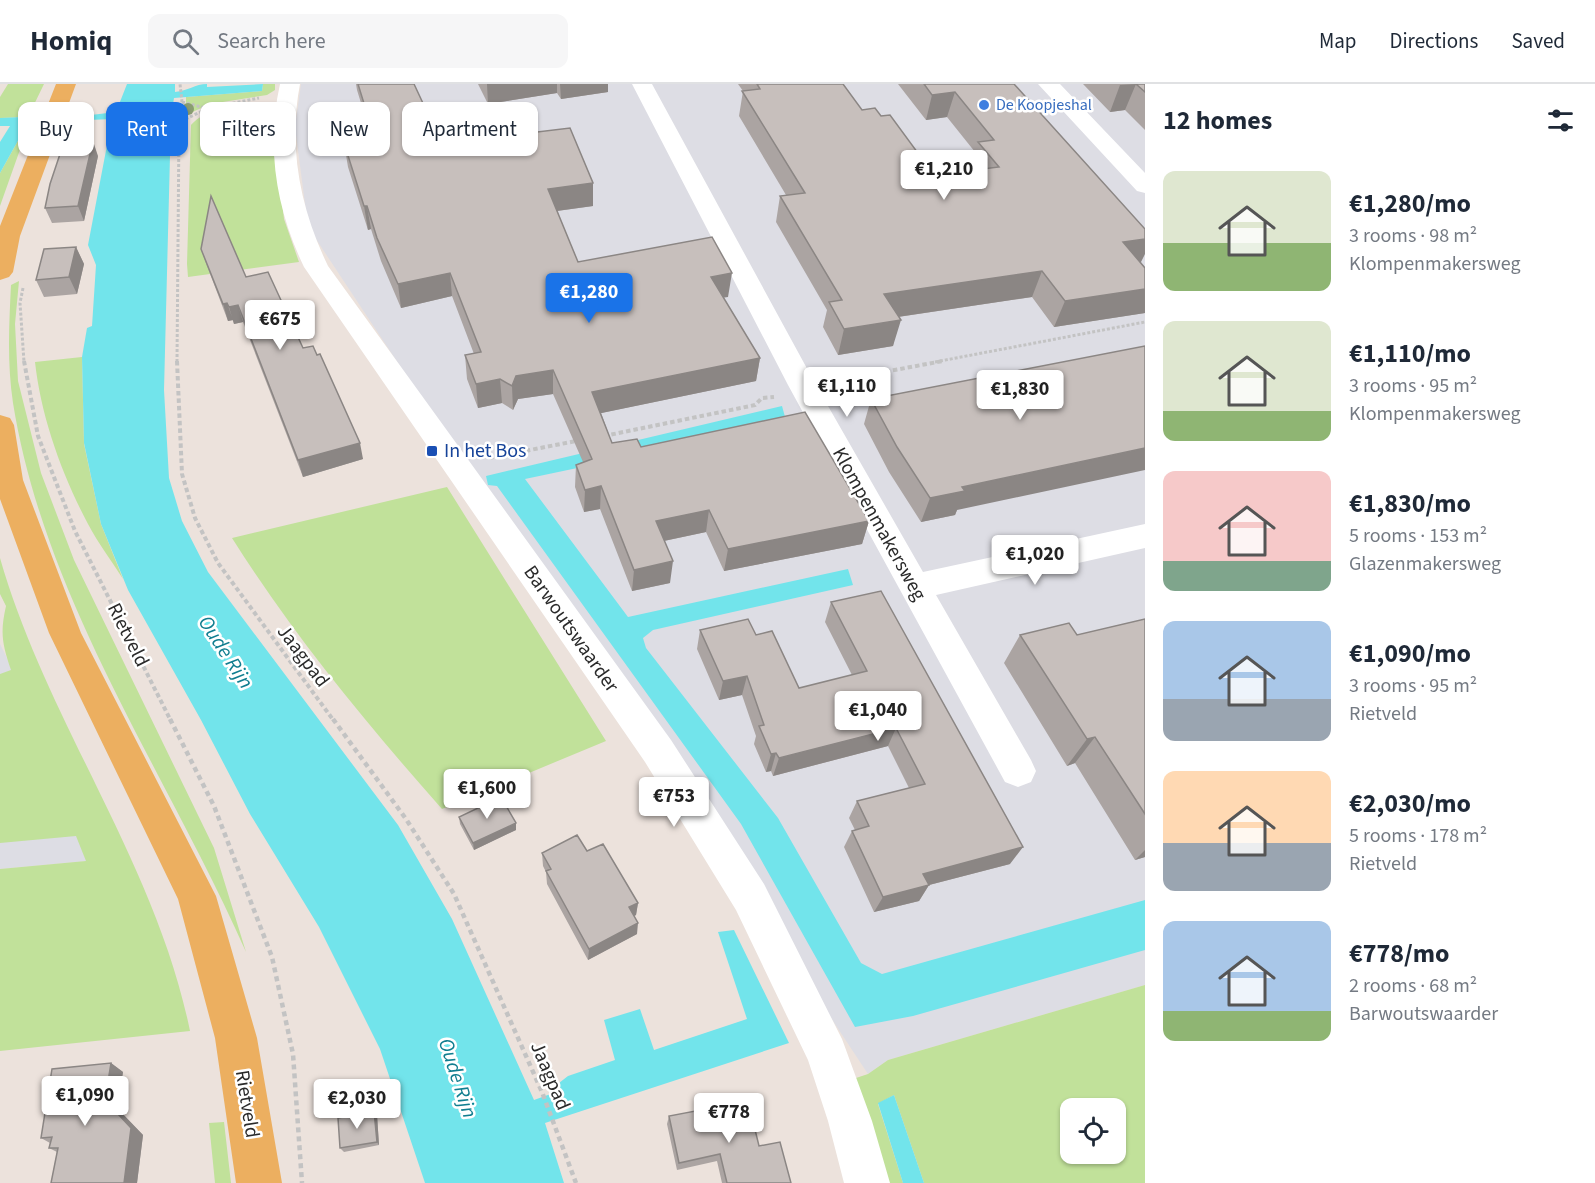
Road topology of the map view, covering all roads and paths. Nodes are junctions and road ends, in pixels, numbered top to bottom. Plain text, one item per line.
1 (66, 84) edge
2 (180, 84) edge
3 (642, 84) edge
4 (1048, 84) edge
5 (289, 90) edge
6 (181, 100) joint
7 (230, 102) edge
8 (200, 106) edge
9 (179, 156) edge
10 (1145, 186) edge
11 (0, 272) edge
12 (23, 281) dead end
13 (0, 425) edge
14 (1145, 536) edge
15 (914, 587) junction
16 (1018, 771) dead end
17 (259, 1183) edge
18 (302, 1183) edge
19 (576, 1183) edge
20 (867, 1183) edge

1 - 11 main road
2 - 6 path, Jaagpad
3 - 15 street, Klompenmakersweg
4 - 10 street
5 - 7 path
5 - 20 street, Barwoutswaarder
6 - 8 path
9 - 19 path, Jaagpad
12 - 18 path, Rietveld
13 - 17 main road, Rietveld
14 - 15 street
15 - 16 street, Klompenmakersweg

